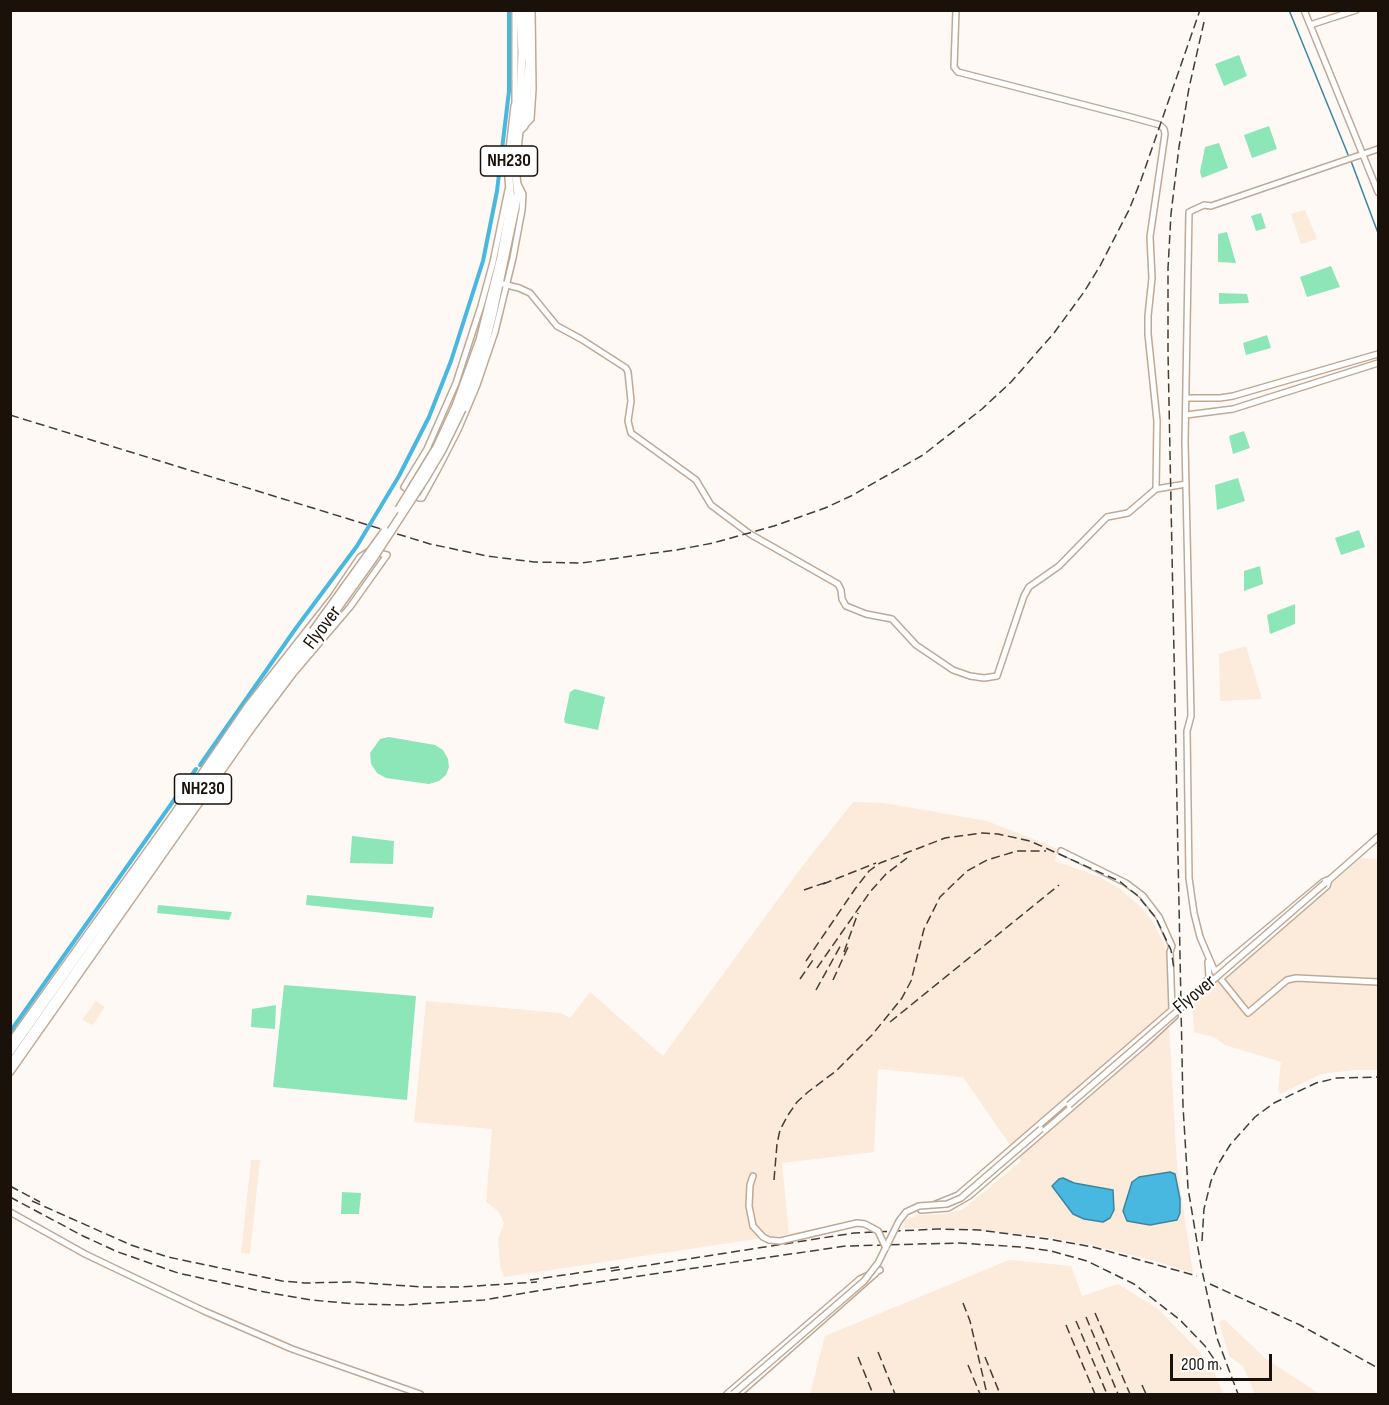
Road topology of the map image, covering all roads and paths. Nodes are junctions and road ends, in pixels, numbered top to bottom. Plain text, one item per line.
1 (515, 10) edge
2 (520, 10) edge
3 (527, 10) edge
4 (532, 10) edge
5 (956, 10) edge
6 (1304, 10) edge
7 (1345, 10) edge
8 (1356, 10) edge
9 (1310, 24) junction
10 (518, 106) junction
11 (521, 128) junction
12 (1378, 149) edge
13 (1364, 155) junction
14 (513, 180) junction
15 (1378, 192) edge
16 (501, 257) junction
17 (493, 262) junction
18 (503, 284) junction
19 (481, 306) junction
20 (489, 316) junction
21 (1378, 354) edge
22 (1378, 363) edge
23 (1186, 398) junction
24 (1186, 415) junction
25 (1186, 484) junction
26 (1156, 489) junction
27 (315, 633) junction
28 (238, 725) junction
29 (1378, 837) edge
30 (1061, 851) dead end
31 (1327, 882) junction
32 (1191, 894) junction
33 (91, 944) junction
34 (1215, 972) junction
35 (1221, 978) junction
36 (1378, 982) edge
37 (1192, 998) junction
38 (13, 1049) edge
39 (10, 1065) edge
40 (10, 1073) edge
41 (1062, 1111) junction
42 (1045, 1126) junction
43 (753, 1176) dead end
44 (10, 1212) edge
45 (886, 1248) junction
46 (420, 1395) edge
47 (728, 1395) edge
48 (733, 1395) edge
49 (739, 1395) edge

1 - 10 street
2 - 10 highway, NH230
3 - 11 highway, NH230
4 - 11 street
5 - 26 street
6 - 9 street
7 - 9 street
8 - 9 street
9 - 13 street
10 - 11 highway
10 - 14 highway, NH230
11 - 14 highway, NH230
12 - 13 street
13 - 15 street
13 - 23 street
14 - 16 highway, NH230
14 - 17 street
14 - 18 highway, NH230
16 - 17 highway
16 - 20 highway, NH230
17 - 19 street
18 - 19 street
18 - 20 highway, Flyover / NH230
18 - 26 street
19 - 20 highway
20 - 27 highway, Flyover / NH230, bridge
20 - 27 highway, Flyover / NH230, bridge
21 - 23 street
22 - 24 street
23 - 24 street
24 - 25 street
25 - 26 street
25 - 32 street
27 - 28 highway, Flyover / NH230
27 - 33 highway, Flyover / NH230
28 - 33 highway, NH230
28 - 33 street
29 - 31 street
30 - 41 street
31 - 34 street
31 - 35 street
31 - 37 street, Flyover, bridge
32 - 34 street
32 - 37 street, bridge
33 - 38 street
33 - 38 highway, NH230
33 - 40 street
34 - 35 street
35 - 36 street
37 - 41 street, Flyover, bridge
38 - 39 highway, NH230
41 - 42 street
42 - 42 street
42 - 45 street, bridge
43 - 45 street, bridge
44 - 46 street
45 - 48 street, bridge
47 - 49 street

